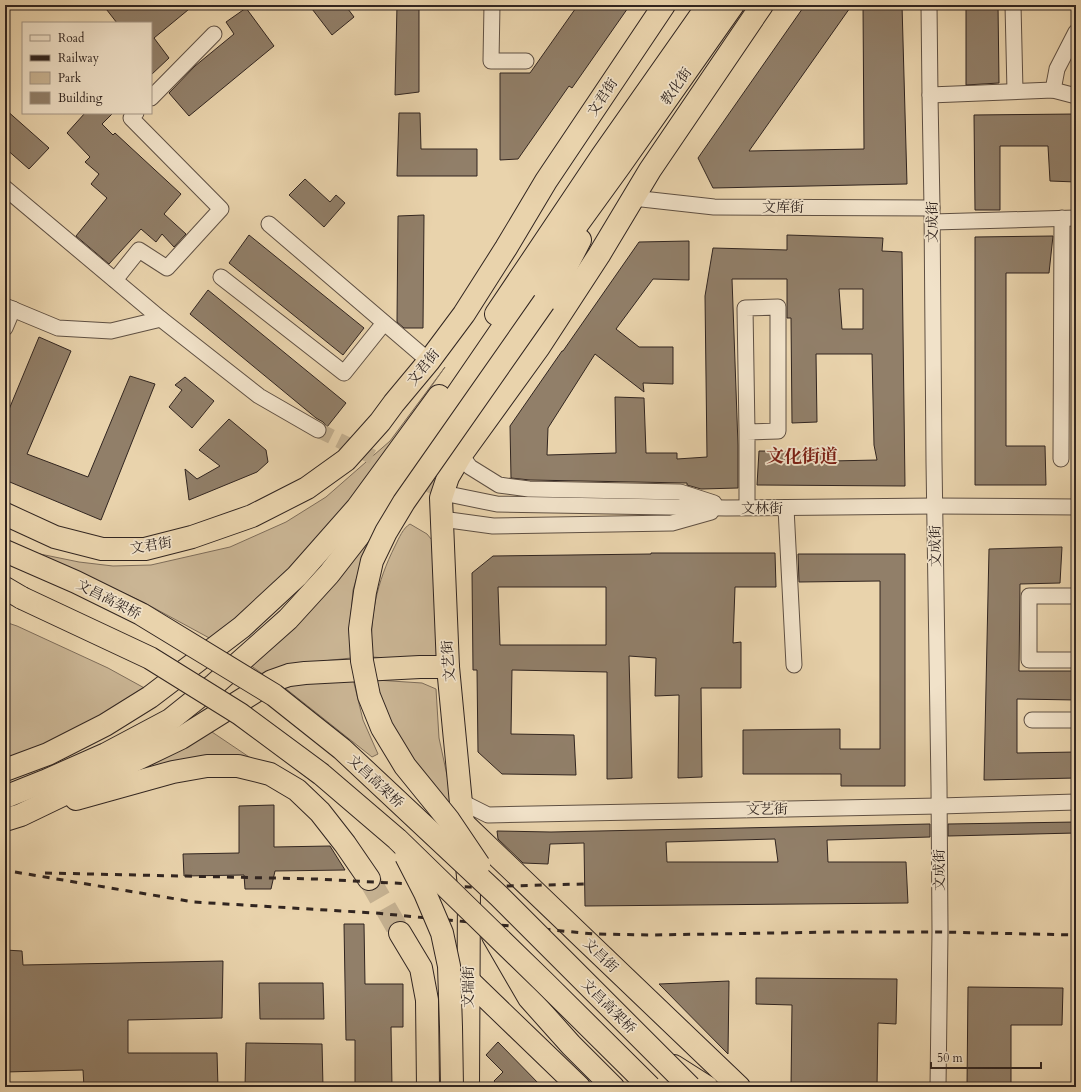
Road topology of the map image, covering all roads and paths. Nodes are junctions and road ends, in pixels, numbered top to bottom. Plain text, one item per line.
1 (492, 5) edge
2 (664, 5) edge
3 (708, 5) edge
4 (733, 5) edge
5 (762, 5) edge
6 (929, 5) edge
7 (1013, 5) edge
8 (1076, 32) edge
9 (214, 34) dead end
10 (526, 62) dead end
11 (1053, 90) junction
12 (1015, 91) junction
13 (930, 95) junction
14 (1076, 96) edge
15 (152, 97) edge
16 (135, 114) edge
17 (610, 162) junction
18 (650, 170) junction
19 (5, 188) edge
20 (633, 198) junction
21 (932, 215) junction
22 (1069, 218) edge
23 (269, 224) dead end
24 (506, 248) junction
25 (564, 271) junction
26 (221, 276) dead end
27 (115, 280) junction
28 (9, 308) edge
29 (161, 319) junction
30 (384, 323) junction
31 (5, 328) edge
32 (429, 361) junction
33 (318, 430) tunnel mouth
34 (747, 432) junction
35 (461, 455) junction
36 (1061, 458) dead end
37 (448, 494) tunnel mouth
38 (934, 506) junction
39 (747, 507) junction
40 (1076, 507) edge
41 (726, 508) junction
42 (786, 508) junction
43 (5, 514) edge
44 (442, 519) junction
45 (5, 551) edge
46 (11, 594) edge
47 (1076, 596) edge
48 (1076, 660) edge
49 (794, 665) dead end
50 (448, 667) junction
51 (1032, 720) dead end
52 (1076, 720) edge
53 (5, 770) edge
54 (5, 797) edge
55 (462, 802) junction
56 (1076, 802) edge
57 (939, 806) junction
58 (13, 818) edge
59 (464, 824) junction
60 (397, 839) junction
61 (368, 879) tunnel mouth
62 (469, 887) joint
63 (499, 896) junction
64 (488, 928) junction
65 (400, 933) tunnel mouth
66 (468, 980) junction
67 (661, 1058) junction
68 (428, 1087) edge
69 (452, 1087) edge
70 (468, 1087) edge
71 (579, 1087) edge
72 (613, 1087) edge
73 (650, 1087) edge
74 (690, 1087) edge
75 (707, 1087) edge
76 (739, 1087) edge
77 (938, 1087) edge

1 - 10 street
2 - 24 highway, 文君街
3 - 17 highway, 教化街
4 - 17 highway, 教化街
5 - 18 highway
6 - 13 street, 文成街
7 - 12 street
8 - 11 street
9 - 15 street
11 - 12 street
11 - 14 street
12 - 13 street
13 - 21 street, 文成街
16 - 27 street
17 - 24 highway
17 - 25 highway
17 - 53 highway
17 - 54 highway
18 - 20 highway
18 - 25 highway
19 - 27 street
20 - 21 street, 文库街
20 - 35 highway
21 - 22 street, 文库街
21 - 38 street, 文成街
22 - 36 street
23 - 30 street
24 - 32 highway, 文君街
25 - 63 highway, bridge
26 - 30 street
27 - 29 street
28 - 29 street
28 - 31 street
29 - 33 street
30 - 32 street
32 - 43 highway, 文君街
34 - 34 street
34 - 39 street
35 - 41 street
35 - 44 highway
37 - 41 street, 文林街
38 - 40 street, 文林街
38 - 42 street, 文林街
38 - 57 street, 文成街
39 - 41 street, 文林街
39 - 42 street, 文林街
41 - 44 street
42 - 49 street
44 - 50 highway, 文艺街
45 - 63 highway, 文昌高架桥, bridge
46 - 60 highway, 文昌高架桥, bridge
47 - 48 street
50 - 55 highway, 文艺街
50 - 58 highway
51 - 52 street
55 - 57 street, 文艺街
55 - 59 highway, 文艺街
56 - 57 street, 文艺街
57 - 77 street, 文成街
58 - 61 highway
59 - 62 highway, 文艺街
59 - 76 highway, 文昌街
60 - 64 highway, 文昌高架桥, bridge
60 - 69 highway, bridge
62 - 66 highway, 文瑞街
63 - 67 highway, 文昌高架桥, bridge
64 - 72 highway
64 - 73 highway, 文昌高架桥, bridge
65 - 68 highway
66 - 70 highway, 文瑞街
66 - 71 highway
67 - 74 highway, 文昌高架桥, bridge
67 - 75 highway, bridge

